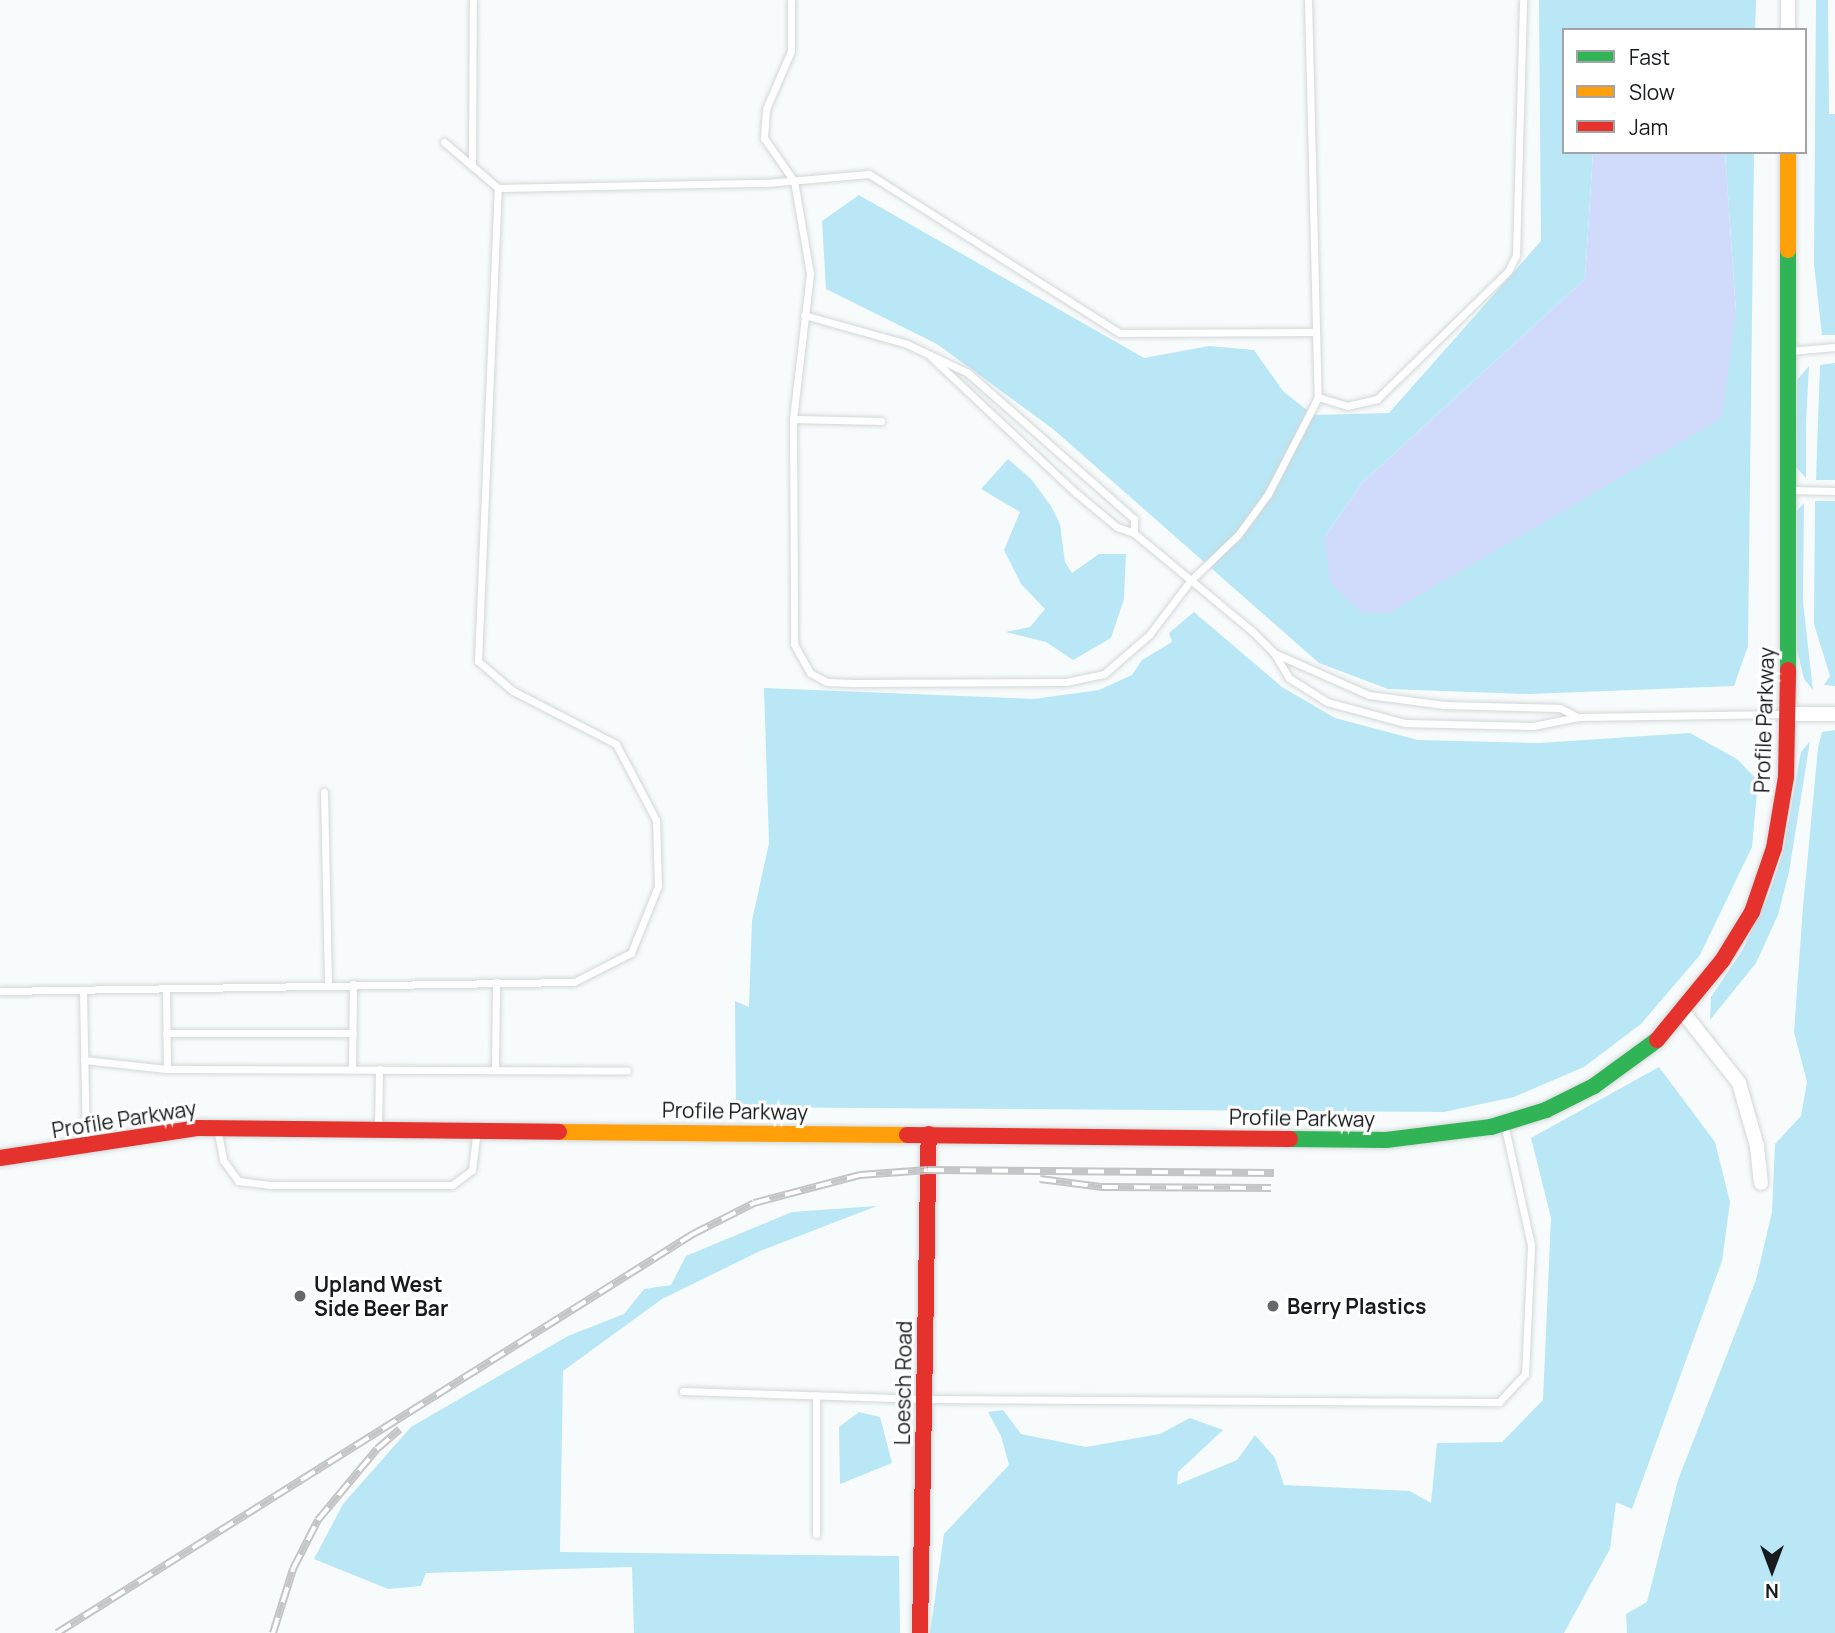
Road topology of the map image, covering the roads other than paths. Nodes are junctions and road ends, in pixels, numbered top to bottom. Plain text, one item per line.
1 (473, 0) edge
2 (791, 0) edge
3 (1308, 0) edge
4 (1523, 0) edge
5 (1788, 0) edge
6 (1788, 28) edge
7 (444, 142) dead end
8 (1788, 154) edge
9 (472, 166) junction
10 (793, 181) junction
11 (498, 188) junction
12 (804, 315) junction
13 (1315, 332) junction
14 (1835, 348) edge
15 (1788, 351) junction
16 (931, 357) junction
17 (1318, 397) junction
18 (793, 419) junction
19 (881, 421) dead end
20 (1788, 490) junction
21 (1835, 491) edge
22 (1134, 533) junction
23 (1191, 581) junction
24 (1274, 653) junction
25 (1788, 714) junction
26 (1835, 714) edge
27 (1578, 717) junction
28 (324, 792) dead end
29 (496, 982) junction
30 (353, 984) junction
31 (328, 985) junction
32 (166, 989) junction
33 (0, 991) edge
34 (83, 992) junction
35 (1682, 1012) junction
36 (166, 1033) junction
37 (353, 1033) junction
38 (84, 1060) junction
39 (352, 1068) junction
40 (167, 1069) junction
41 (379, 1069) junction
42 (495, 1069) junction
43 (627, 1071) dead end
44 (1504, 1123) junction
45 (217, 1128) junction
46 (378, 1129) junction
47 (477, 1130) junction
48 (929, 1134) junction
49 (86, 1145) junction
50 (0, 1158) edge
51 (1761, 1183) dead end
52 (683, 1391) dead end
53 (816, 1395) junction
54 (924, 1399) junction
55 (816, 1534) dead end
56 (920, 1633) edge

1 - 9 lane
2 - 10 lane
3 - 13 lane
4 - 17 lane
5 - 6 street
7 - 9 lane
8 - 15 street, Profile Parkway
9 - 11 lane
10 - 11 lane
10 - 12 lane
10 - 13 lane
11 - 29 lane
12 - 16 lane
12 - 18 lane
13 - 17 lane
14 - 15 lane
15 - 20 street, Profile Parkway
16 - 22 lane
16 - 22 lane
17 - 23 lane
18 - 19 lane
18 - 23 lane
20 - 21 lane
20 - 25 street, Profile Parkway
22 - 23 lane
23 - 24 lane
24 - 27 lane
24 - 27 lane
25 - 26 street
25 - 27 lane
25 - 35 street, Profile Parkway
28 - 31 lane
29 - 30 lane
29 - 42 lane
30 - 31 lane
30 - 37 lane
31 - 32 lane
32 - 34 lane
32 - 36 lane
33 - 34 lane
34 - 38 lane
35 - 44 street, Profile Parkway
35 - 51 street
36 - 37 lane
36 - 40 lane
37 - 39 lane
38 - 40 lane
38 - 49 lane
39 - 40 lane
39 - 41 lane
41 - 42 lane
41 - 46 lane
42 - 43 lane
44 - 48 street, Profile Parkway
44 - 54 lane
45 - 46 street, Profile Parkway
45 - 47 lane
45 - 49 street, Profile Parkway
46 - 47 street, Profile Parkway
47 - 48 street, Profile Parkway
48 - 54 street, Loesch Road
49 - 50 street, Profile Parkway
52 - 53 lane
53 - 54 lane
53 - 55 lane
54 - 56 street, Loesch Road

